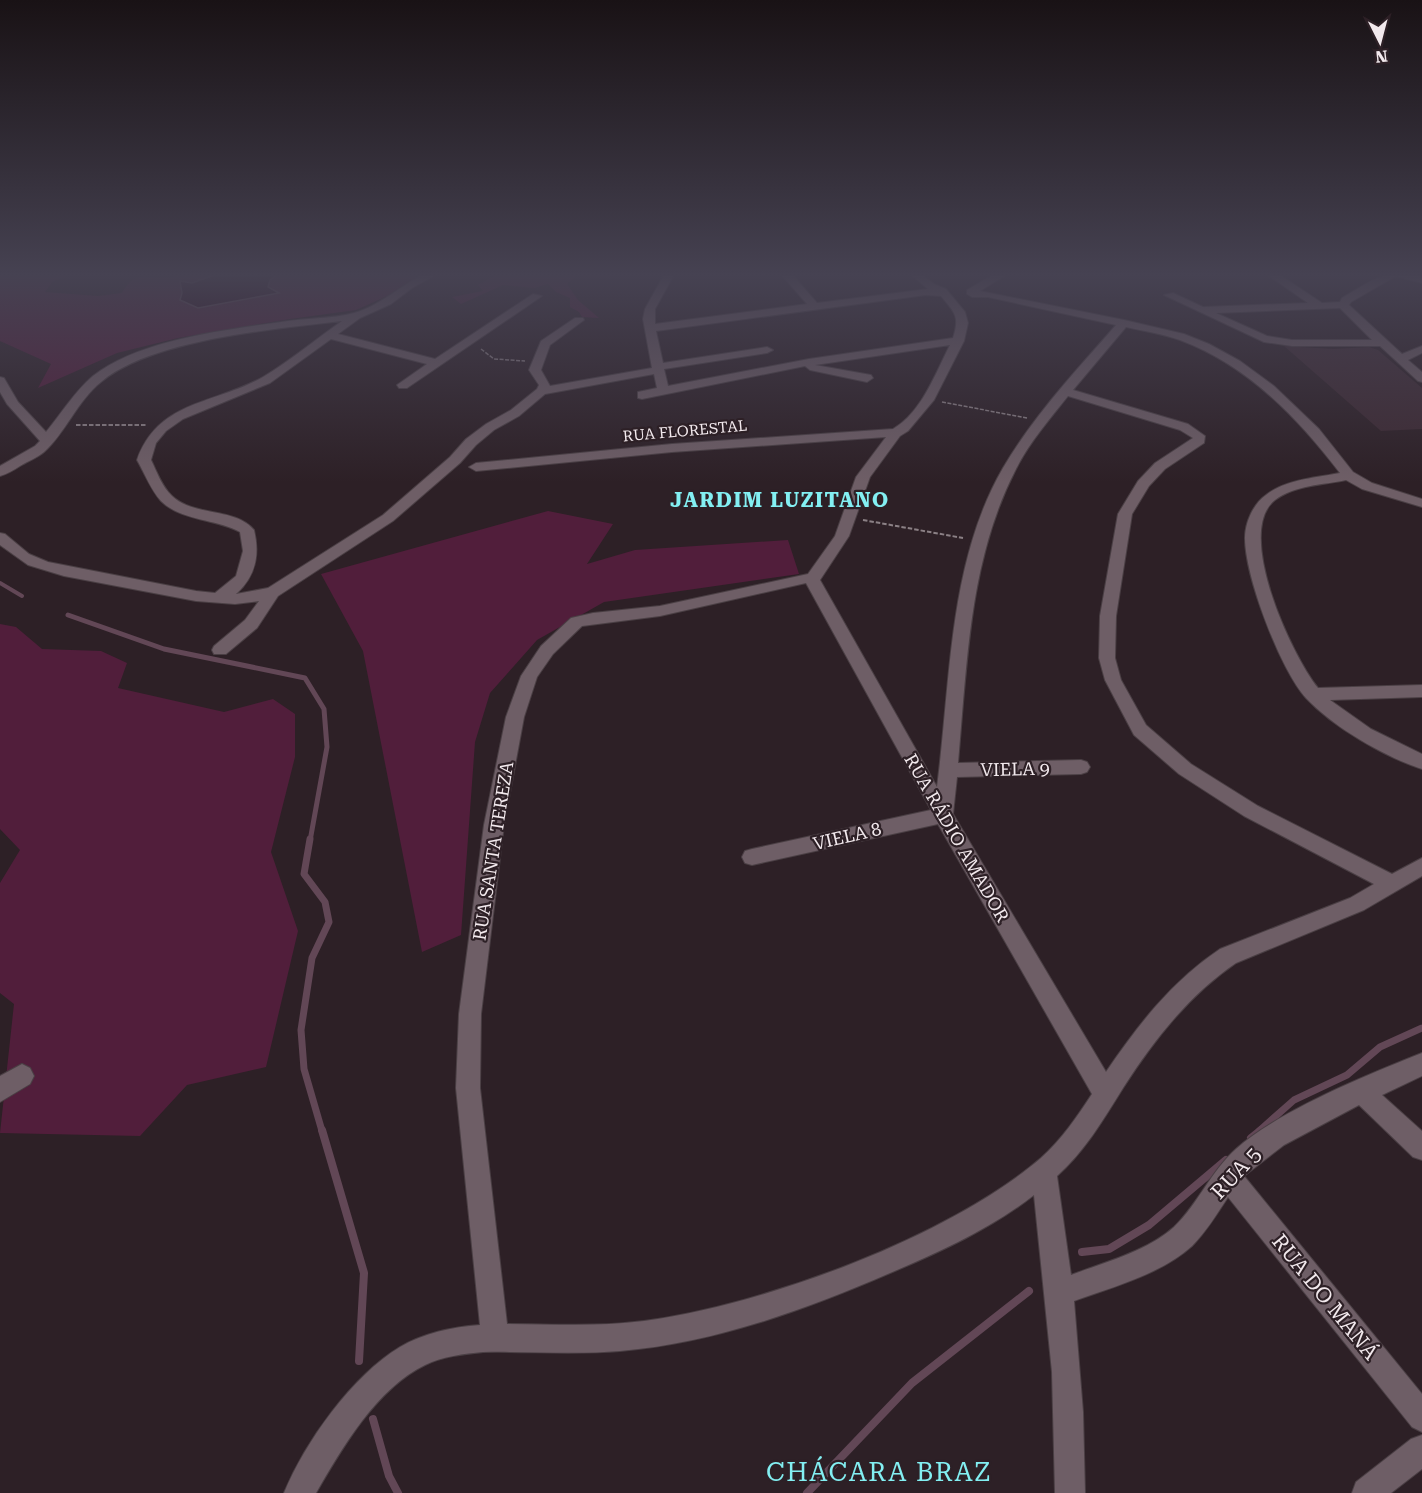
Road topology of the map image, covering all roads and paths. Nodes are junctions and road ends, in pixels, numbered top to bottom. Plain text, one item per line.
1 (183, 343) edge
2 (319, 343) edge
3 (359, 343) edge
4 (467, 343) edge
5 (472, 343) edge
6 (545, 343) edge
7 (653, 343) edge
8 (946, 343) edge
9 (957, 343) edge
10 (1107, 343) edge
11 (1198, 343) edge
12 (1290, 343) edge
13 (1384, 343) joint
14 (1422, 349) edge
15 (767, 350) dead end
16 (1401, 359) junction
17 (537, 362) junction
18 (436, 363) junction
19 (796, 364) junction
20 (659, 368) junction
21 (867, 378) dead end
22 (1422, 378) edge
23 (0, 381) edge
24 (403, 385) dead end
25 (543, 388) junction
26 (663, 390) junction
27 (1065, 391) junction
28 (642, 394) dead end
29 (928, 400) junction
30 (522, 407) junction
31 (541, 410) dead end
32 (1040, 420) junction
33 (60, 425) junction
34 (167, 425) junction
35 (896, 433) junction
36 (47, 441) junction
37 (476, 467) dead end
38 (0, 472) edge
39 (1348, 475) junction
40 (1422, 503) edge
41 (849, 518) junction
42 (0, 537) edge
43 (980, 541) junction
44 (812, 580) junction
45 (273, 592) junction
46 (219, 598) junction
47 (220, 650) dead end
48 (1422, 691) edge
49 (1312, 694) junction
50 (1422, 762) edge
51 (914, 763) junction
52 (950, 763) junction
53 (1081, 767) dead end
54 (943, 815) junction
55 (752, 858) dead end
56 (1422, 866) edge
57 (1391, 883) junction
58 (1422, 1064) edge
59 (22, 1076) dead end
60 (0, 1090) edge
61 (1363, 1093) junction
62 (1105, 1094) junction
63 (1422, 1148) edge
64 (1044, 1172) junction
65 (1228, 1177) junction
66 (1060, 1293) junction
67 (495, 1339) junction
68 (1422, 1417) edge
69 (1422, 1450) edge
70 (299, 1493) edge
71 (1070, 1493) edge
72 (1367, 1493) edge

1 - 33 street
2 - 34 street
3 - 18 street
4 - 18 street
5 - 17 path
6 - 17 street
7 - 20 street
8 - 19 street
9 - 29 street
10 - 27 street
11 - 39 street
12 - 13 street
13 - 16 street
14 - 16 street
15 - 20 street
16 - 22 street
17 - 25 street
18 - 24 street
19 - 21 street
19 - 26 street
20 - 25 street
20 - 26 street
23 - 36 street
25 - 30 street
26 - 28 street
27 - 32 street
27 - 57 street
29 - 32 path
29 - 35 street
30 - 31 street
30 - 45 street
32 - 43 street
33 - 34 path
33 - 36 street
34 - 46 street
35 - 37 street, RUA FLORESTAL
35 - 41 street
36 - 38 street
39 - 40 street
39 - 49 street
41 - 43 path
41 - 44 street
42 - 46 street
43 - 52 street
44 - 51 street, RUA RÁDIO AMADOR
44 - 67 street, RUA SANTA TEREZA
45 - 46 street
45 - 47 street
48 - 49 street
49 - 50 street
51 - 52 street, VIELA 9
51 - 54 street, RUA RÁDIO AMADOR
52 - 53 street, VIELA 9
52 - 54 street
54 - 55 street, VIELA 8
54 - 62 street, RUA RÁDIO AMADOR
56 - 57 street
57 - 62 street
58 - 61 street, RUA 5
59 - 60 street
61 - 63 street
61 - 65 street, RUA 5
62 - 64 street
64 - 66 street
64 - 67 street
65 - 66 street, RUA 5
65 - 68 street, RUA DO MANÁ
66 - 71 street
67 - 70 street
69 - 72 street

